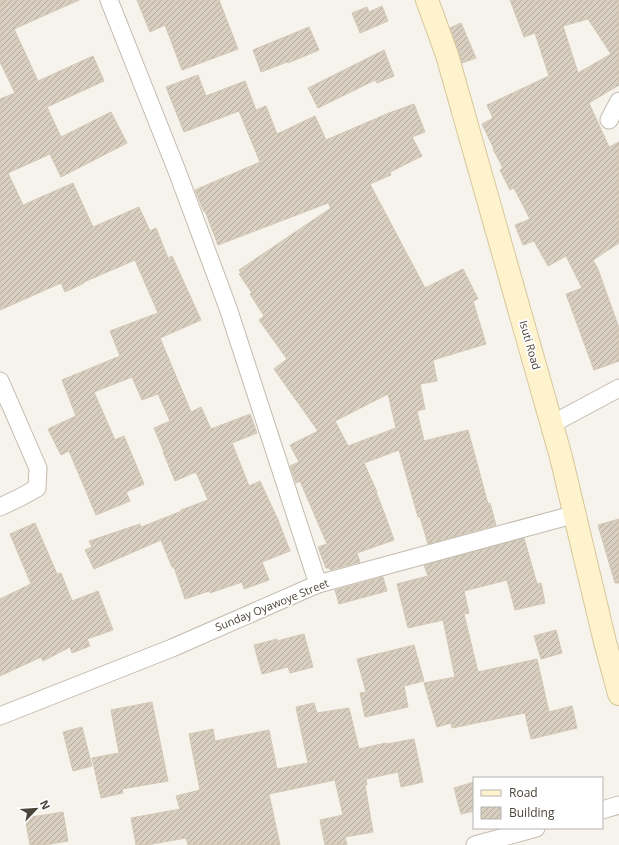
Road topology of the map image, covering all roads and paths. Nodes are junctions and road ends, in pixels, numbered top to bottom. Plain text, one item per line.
1 (109, 0) edge
2 (427, 0) edge
3 (619, 101) edge
4 (609, 120) dead end
5 (0, 381) edge
6 (619, 388) edge
7 (552, 424) junction
8 (0, 507) edge
9 (576, 514) junction
10 (318, 584) junction
11 (612, 640) edge
12 (619, 694) edge
13 (0, 716) edge
14 (619, 805) edge
15 (603, 810) edge
16 (532, 829) edge
17 (475, 845) edge

1 - 10 street
2 - 7 street, Isuti Road
3 - 4 street
5 - 8 street
6 - 7 street
7 - 9 street, Isuti Road
9 - 10 street, Sunday Oyawoye Street
9 - 11 street, Isuti Road
10 - 13 street, Sunday Oyawoye Street
11 - 12 street, Isuti Road
14 - 15 street
16 - 17 street

